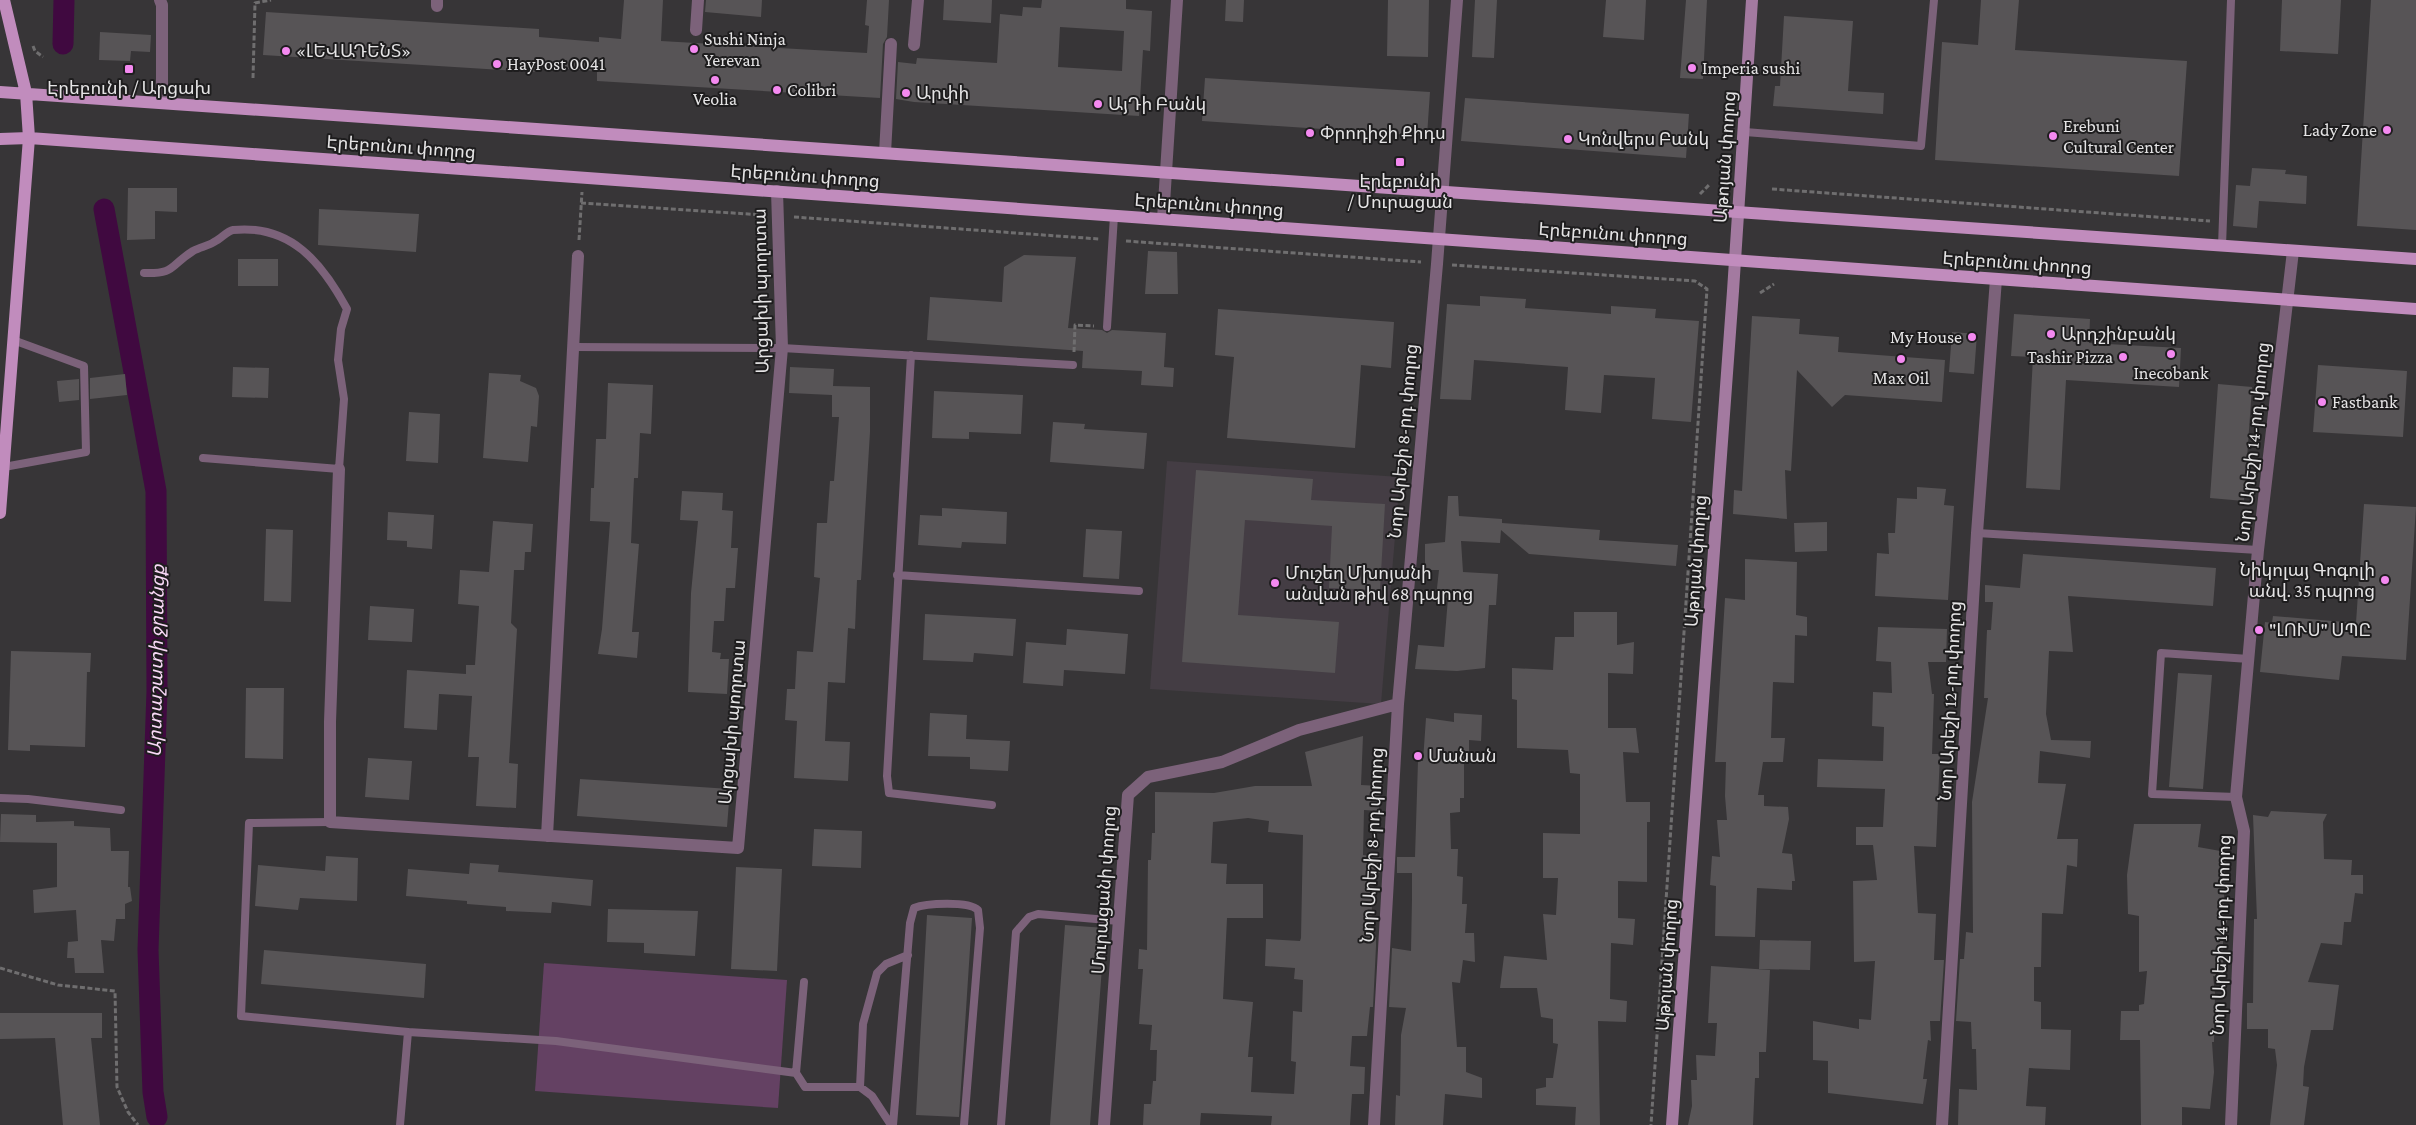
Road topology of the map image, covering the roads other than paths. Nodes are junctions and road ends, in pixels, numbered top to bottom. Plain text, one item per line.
1 (4, 0) edge
2 (160, 0) edge
3 (698, 0) edge
4 (918, 0) edge
5 (1177, 0) edge
6 (1457, 0) edge
7 (1752, 0) edge
8 (1934, 0) edge
9 (2231, 0) edge
10 (696, 30) dead end
11 (891, 44) dead end
12 (914, 46) dead end
13 (0, 92) edge
14 (26, 93) junction
15 (162, 102) junction
16 (1744, 132) junction
17 (29, 138) junction
18 (0, 139) edge
19 (885, 152) junction
20 (1166, 172) junction
21 (777, 191) junction
22 (1442, 191) junction
23 (1739, 213) junction
24 (1114, 216) junction
25 (1163, 219) junction
26 (1438, 239) junction
27 (2222, 246) junction
28 (2293, 251) junction
29 (578, 256) road end
30 (2416, 259) edge
31 (1735, 261) junction
32 (144, 273) dead end
33 (1996, 279) junction
34 (2286, 300) junction
35 (2416, 310) edge
36 (1107, 327) road end
37 (13, 340) junction
38 (574, 347) junction
39 (782, 348) junction
40 (910, 355) junction
41 (1073, 365) road end
42 (203, 458) dead end
43 (4, 467) junction
44 (339, 469) junction
45 (0, 514) edge
46 (1977, 533) junction
47 (2258, 550) junction
48 (897, 575) junction
49 (1139, 591) dead end
50 (2249, 659) junction
51 (1398, 704) junction
52 (2236, 797) junction
53 (0, 798) edge
54 (992, 805) dead end
55 (121, 810) dead end
56 (330, 822) junction
57 (548, 836) junction
58 (1119, 921) junction
59 (908, 955) junction
60 (804, 982) dead end
61 (408, 1032) junction
62 (796, 1073) junction
63 (860, 1087) junction
64 (400, 1125) edge
65 (892, 1125) edge
66 (964, 1125) edge
67 (1001, 1125) edge
68 (1104, 1125) edge
69 (1374, 1125) edge
70 (1672, 1125) edge
71 (1942, 1125) edge
72 (2231, 1125) edge

1 - 14 main road
2 - 15 street
3 - 10 street
4 - 12 street
5 - 20 street
6 - 22 street, Նոր Արեշի 8-րդ փողոց
7 - 16 main road, Աթոյան փողոց
8 - 16 lane
9 - 27 lane
11 - 19 street
13 - 14 main road, Էրեբունու փողոց
14 - 15 main road, Էրեբունու փողոց
14 - 17 main road
15 - 19 main road, Էրեբունու փողոց
16 - 23 main road, Աթոյան փողոց
17 - 18 main road, Էրեբունու փողոց
17 - 21 main road, Էրեբունու փողոց
17 - 37 main road
19 - 20 main road, Էրեբունու փողոց
20 - 22 main road, Էրեբունու փողոց
20 - 25 street
21 - 24 main road, Էրեբունու փողոց
21 - 39 street, Արցախի պողոտա
22 - 23 main road, Էրեբունու փողոց
22 - 26 street, Նոր Արեշի 8-րդ փողոց
23 - 27 main road, Էրեբունու փողոց
23 - 31 main road, Աթոյան փողոց
24 - 25 main road, Էրեբունու փողոց
24 - 36 lane
25 - 26 main road, Էրեբունու փողոց
26 - 31 main road, Էրեբունու փողոց
26 - 51 street, Նոր Արեշի 8-րդ փողոց
27 - 28 main road, Էրեբունու փողոց
28 - 30 main road, Էրեբունու փողոց
28 - 34 street, Նոր Արեշի 14-րդ փողոց
29 - 38 street
31 - 33 main road, Էրեբունու փողոց
31 - 70 main road, Աթոյան փողոց
32 - 44 lane
33 - 34 main road, Էրեբունու փողոց
33 - 46 street, Նոր Արեշի 12-րդ փողոց
34 - 35 main road, Էրեբունու փողոց
34 - 47 street, Նոր Արեշի 14-րդ փողոց
37 - 43 main road
37 - 43 lane
38 - 39 lane
38 - 57 street
39 - 40 lane
39 - 57 street, Արցախի պողոտա
40 - 41 lane
40 - 48 lane
42 - 44 lane
43 - 45 main road
44 - 56 street
46 - 47 lane
46 - 71 street, Նոր Արեշի 12-րդ փողոց
47 - 50 street, Նոր Արեշի 14-րդ փողոց
48 - 49 lane
48 - 54 lane
50 - 52 street, Նոր Արեշի 14-րդ փողոց
50 - 52 lane
51 - 58 street, Մուրացանի փողոց
51 - 69 street, Նոր Արեշի 8-րդ փողոց
52 - 72 street, Նոր Արեշի 14-րդ փողոց
53 - 55 lane
56 - 57 street, Արցախի պողոտա
56 - 61 lane
58 - 67 lane
58 - 68 street, Մուրացանի փողոց
59 - 63 lane
59 - 65 lane
59 - 66 lane
60 - 62 lane
61 - 62 lane
61 - 64 lane
62 - 63 lane
63 - 65 lane

